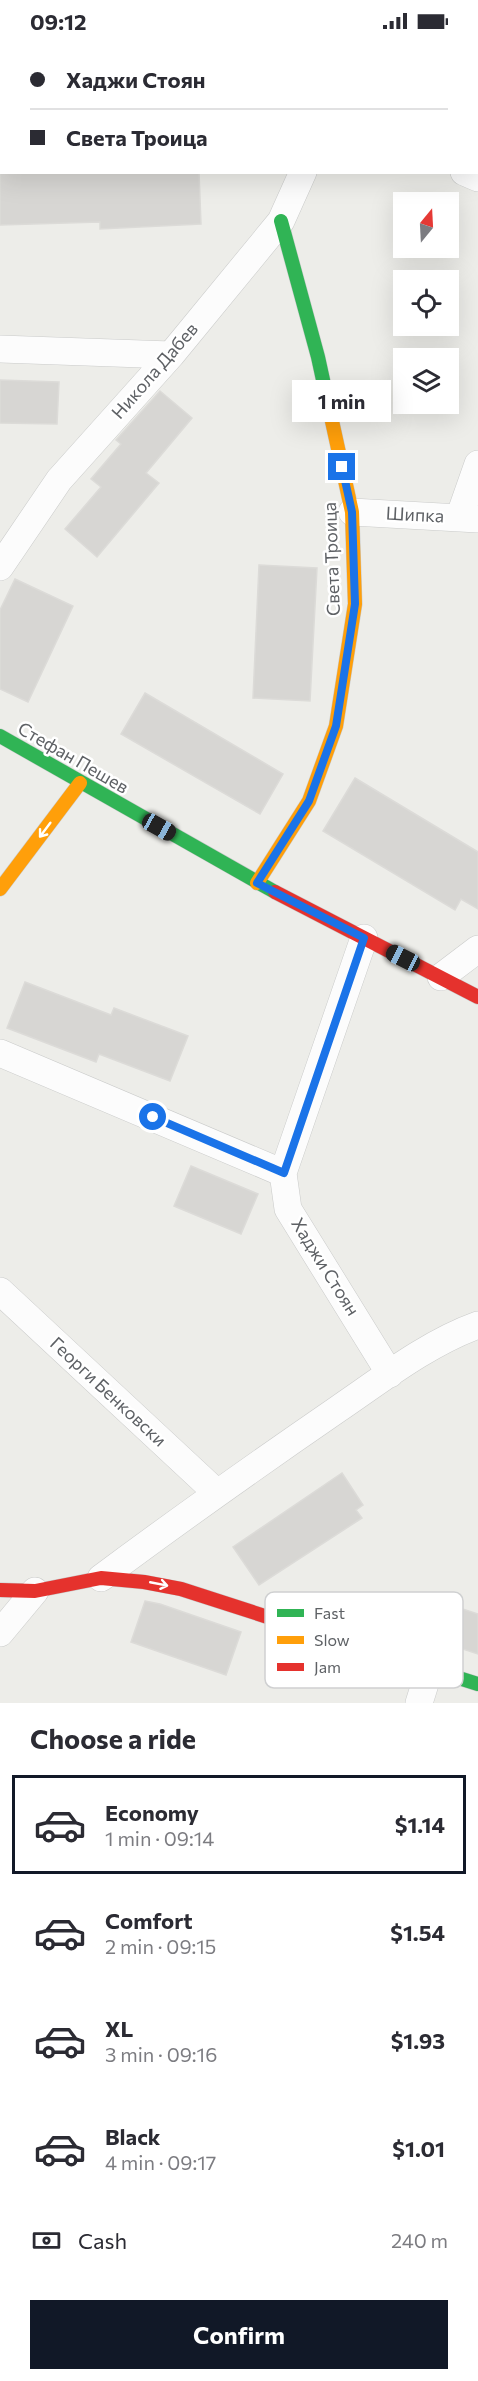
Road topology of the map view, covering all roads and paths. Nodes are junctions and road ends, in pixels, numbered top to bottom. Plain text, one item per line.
1 (302, 174) edge
2 (281, 221) junction
3 (0, 350) edge
4 (171, 355) junction
5 (478, 464) edge
6 (352, 512) junction
7 (469, 519) edge
8 (0, 567) edge
9 (0, 736) edge
10 (80, 783) junction
11 (257, 883) junction
12 (0, 889) edge
13 (364, 938) junction
14 (478, 949) edge
15 (441, 977) junction
16 (478, 997) edge
17 (0, 1053) edge
18 (284, 1173) junction
19 (0, 1291) edge
20 (478, 1325) edge
21 (390, 1374) junction
22 (217, 1492) junction
23 (101, 1578) junction
24 (0, 1590) edge
25 (35, 1591) junction
26 (265, 1615) edge
27 (0, 1633) edge
28 (463, 1678) edge
29 (478, 1683) edge
30 (424, 1688) edge
31 (419, 1703) edge

1 - 2 street, Никола Дабев
2 - 4 street, Никола Дабев
2 - 6 street, Света Троица
3 - 4 street
4 - 8 street, Никола Дабев
5 - 7 street
6 - 7 street, Шипка
6 - 11 street, Света Троица
9 - 10 street, Стефан Пешев
10 - 11 street, Стефан Пешев
10 -> 12 street
11 - 13 street, Стефан Пешев
13 - 15 street, Стефан Пешев
13 - 18 street
14 - 15 street
15 - 16 street, Стефан Пешев
17 - 18 street
18 - 21 street, Хаджи Стоян
19 - 22 street, Георги Бенковски
20 - 21 street
21 - 22 street
22 - 23 street
23 - 25 street
23 -> 26 street
24 - 25 street
25 - 27 street
28 - 29 street
30 - 31 street

